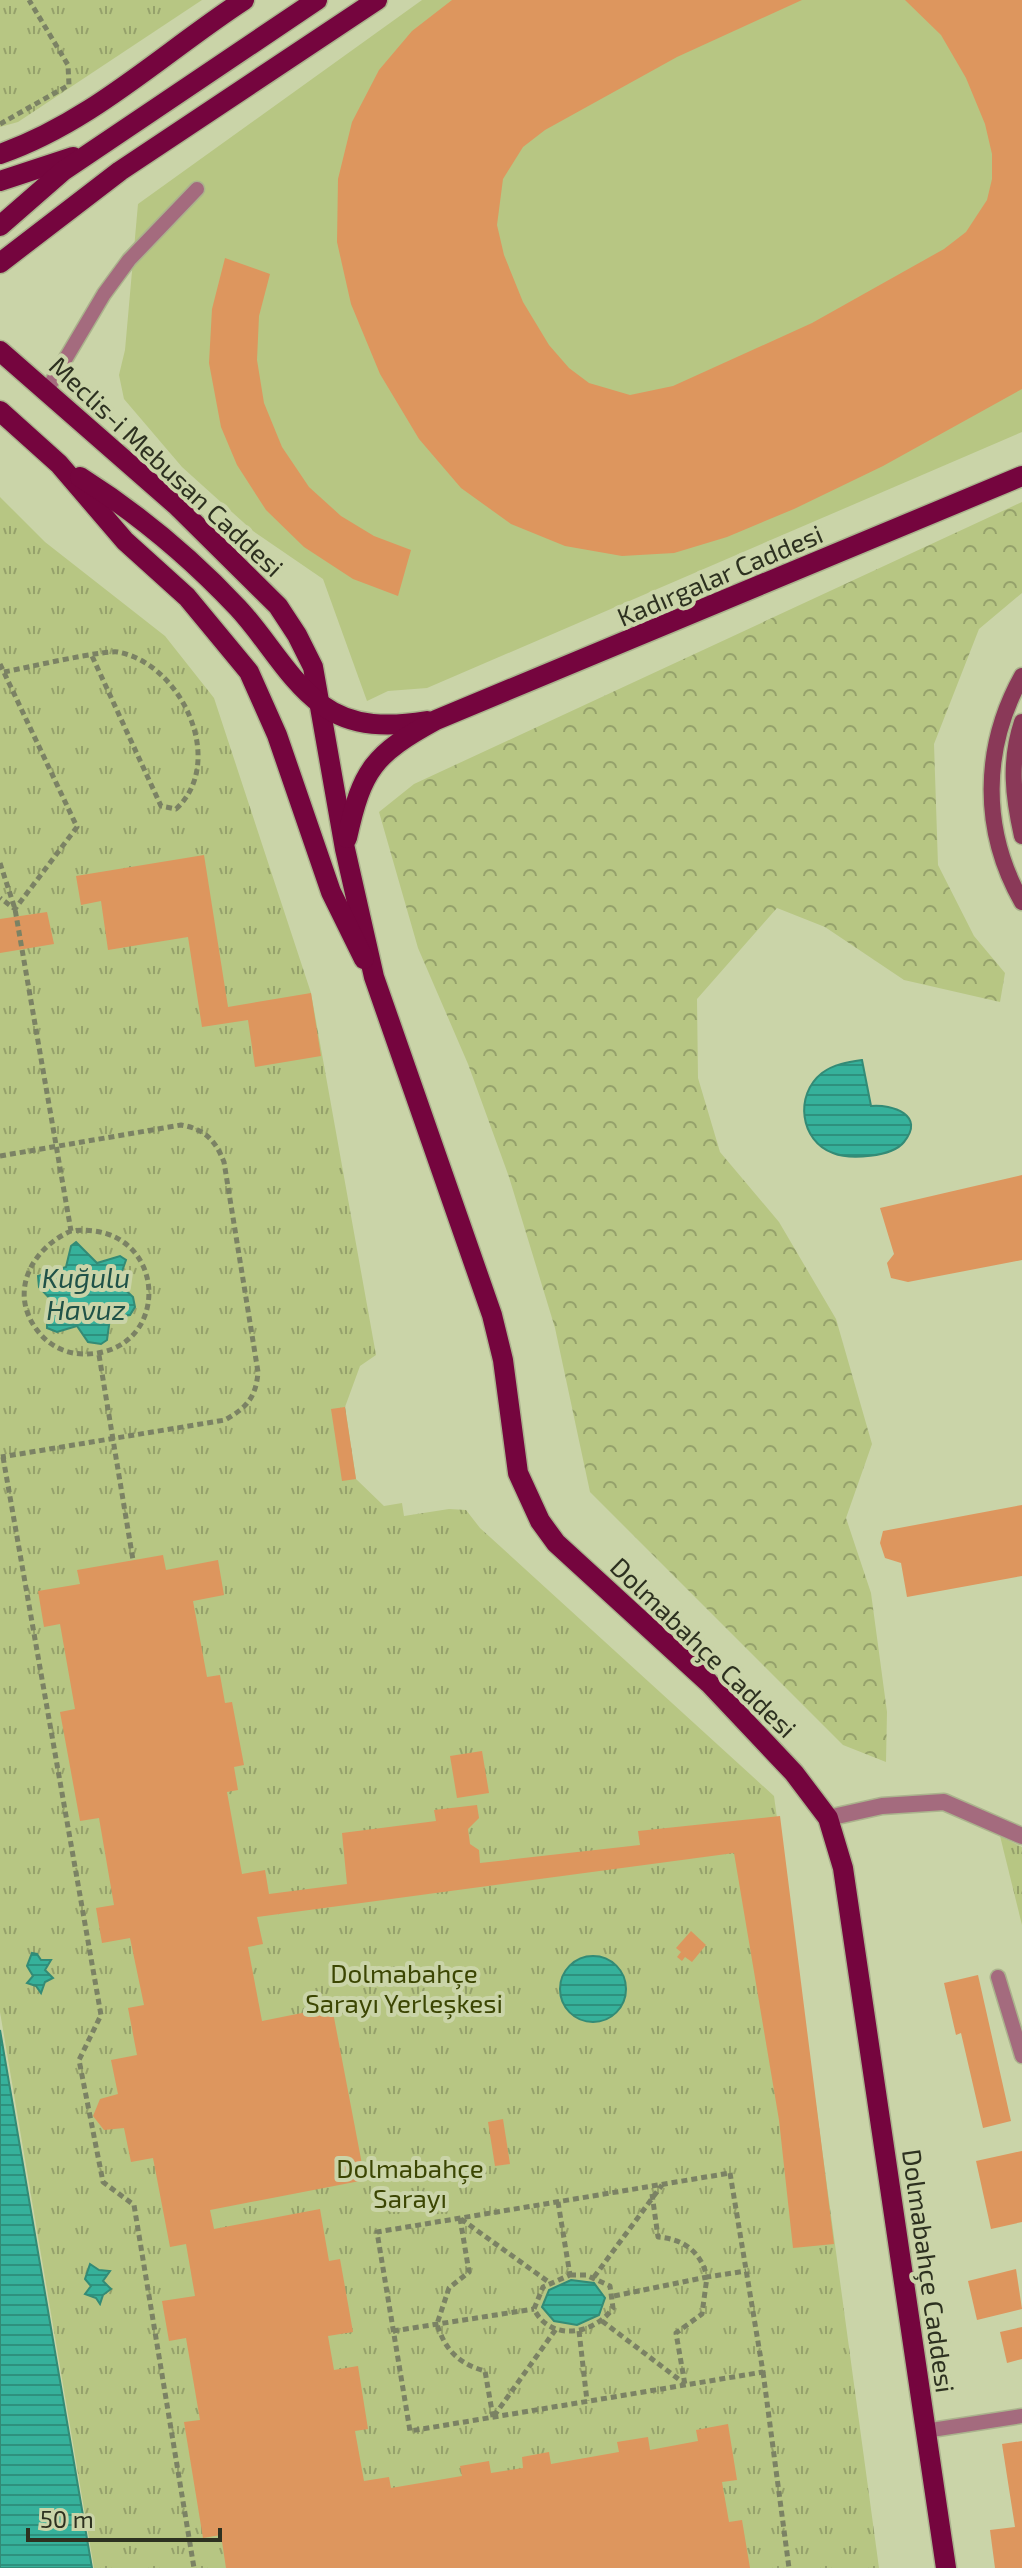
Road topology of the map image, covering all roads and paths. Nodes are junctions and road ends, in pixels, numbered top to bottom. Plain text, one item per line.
1 (29, 0) edge
2 (244, 0) edge
3 (317, 0) edge
4 (377, 0) edge
5 (0, 124) edge
6 (99, 147) junction
7 (0, 154) edge
8 (0, 181) edge
9 (197, 189) dead end
10 (0, 226) edge
11 (0, 263) edge
12 (0, 351) edge
13 (47, 390) junction
14 (0, 411) edge
15 (59, 464) junction
16 (1022, 476) edge
17 (92, 656) junction
18 (0, 664) edge
19 (4, 672) junction
20 (1022, 676) edge
21 (321, 705) junction
22 (436, 720) junction
23 (1022, 722) edge
24 (1022, 836) edge
25 (345, 849) junction
26 (0, 863) edge
27 (0, 898) edge
28 (1022, 902) edge
29 (15, 909) junction
30 (374, 977) junction
31 (58, 1145) junction
32 (0, 1156) edge
33 (71, 1231) junction
34 (99, 1355) junction
35 (113, 1438) junction
36 (1, 1457) edge
37 (133, 1560) dead end
38 (828, 1818) junction
39 (1022, 1836) edge
40 (998, 1977) dead end
41 (1022, 2056) edge
42 (662, 2184) junction
43 (652, 2194) junction
44 (558, 2202) junction
45 (460, 2218) junction
46 (746, 2271) junction
47 (570, 2275) junction
48 (594, 2277) junction
49 (707, 2277) junction
50 (550, 2283) junction
51 (614, 2296) junction
52 (534, 2309) junction
53 (602, 2321) junction
54 (437, 2324) junction
55 (556, 2329) junction
56 (393, 2331) junction
57 (579, 2331) junction
58 (763, 2372) junction
59 (685, 2385) junction
60 (587, 2401) junction
61 (1022, 2416) edge
62 (493, 2417) junction
63 (925, 2431) junction
64 (194, 2568) edge
65 (789, 2568) edge
66 (946, 2568) edge

1 - 5 path
2 - 7 main road
3 - 6 main road
4 - 11 main road
6 - 8 main road
6 - 10 main road
9 - 13 lane
12 - 13 main road, Meclis-i Mebusan Caddesi
13 - 21 main road, Meclis-i Mebusan Caddesi
14 - 15 main road
15 - 21 main road
15 - 30 main road
16 - 22 main road, Kadırgalar Caddesi
17 - 17 path
17 - 19 path
18 - 19 path
19 - 29 path
20 - 28 main road
21 - 22 main road, Kadırgalar Caddesi
21 - 25 main road, Meclis-i Mebusan Caddesi
22 - 25 main road, Kadırgalar Caddesi
23 - 24 main road
25 - 30 main road, Meclis-i Mebusan Caddesi
26 - 29 path
27 - 29 path
29 - 31 path
30 - 38 main road, Dolmabahçe Caddesi
31 - 32 path
31 - 33 path
31 - 35 path
33 - 34 path
33 - 34 path
34 - 35 path
35 - 36 path
35 - 37 path
36 - 64 path
38 - 39 street
38 - 63 main road, Dolmabahçe Caddesi
40 - 41 lane
42 - 43 path
42 - 44 path
42 - 46 path
43 - 48 path
43 - 49 path
44 - 45 path
44 - 47 path
45 - 50 path
45 - 54 path
45 - 56 path
46 - 49 path
46 - 58 path
47 - 48 path
47 - 50 path
48 - 51 path
49 - 51 path
49 - 59 path
50 - 52 path
51 - 53 path
52 - 54 path
52 - 55 path
53 - 57 path
53 - 59 path
54 - 56 path
54 - 62 path
55 - 57 path
55 - 62 path
56 - 62 path
57 - 60 path
58 - 59 path
58 - 65 path
59 - 60 path
60 - 62 path
61 - 63 lane
63 - 66 main road, Dolmabahçe Caddesi

